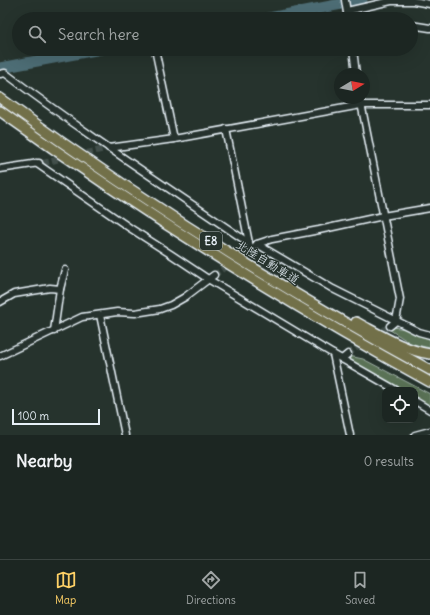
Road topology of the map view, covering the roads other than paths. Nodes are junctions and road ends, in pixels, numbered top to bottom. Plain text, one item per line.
1 (345, 0) edge
2 (430, 4) edge
3 (347, 11) joint
4 (418, 26) edge
5 (430, 28) edge
6 (156, 56) edge
7 (353, 56) edge
8 (355, 68) edge
9 (0, 74) edge
10 (0, 98) edge
11 (360, 105) junction
12 (430, 105) edge
13 (0, 111) edge
14 (226, 129) junction
15 (174, 139) junction
16 (109, 148) junction
17 (0, 169) edge
18 (430, 208) edge
19 (383, 216) junction
20 (249, 243) junction
21 (258, 244) junction
22 (65, 270) dead end
23 (214, 275) tunnel mouth
24 (271, 278) junction
25 (208, 280) junction
26 (60, 289) junction
27 (0, 302) edge
28 (100, 315) junction
29 (396, 321) junction
30 (390, 326) tunnel mouth
31 (336, 329) junction
32 (54, 331) junction
33 (430, 335) edge
34 (333, 354) junction
35 (348, 354) tunnel mouth
36 (430, 354) edge
37 (0, 356) edge
38 (342, 359) junction
39 (430, 370) edge
40 (430, 382) edge
41 (391, 387) edge
42 (430, 387) edge
43 (418, 403) edge
44 (430, 410) edge
45 (430, 431) edge
46 (125, 435) edge
47 (350, 435) edge
48 (415, 435) edge

1 - 3 street
2 - 3 street
4 - 5 street
6 - 15 street
7 - 8 street
9 - 16 street
10 - 24 highway, 北陸自動車道 / E8
11 - 12 street
11 - 14 street
11 - 19 street
13 - 31 highway, 北陸自動車道 / E8
14 - 15 street
14 - 20 street
15 - 16 street
16 - 20 street
17 - 25 street
18 - 19 street
19 - 21 street
19 - 29 street
20 - 21 street
21 - 29 street
22 - 26 street
23 - 25 street
24 - 36 highway
24 - 39 highway, 北陸自動車道 / E8
25 - 28 street
25 - 34 street
26 - 27 street
26 - 32 street
28 - 32 street
28 - 46 street
29 - 30 street
29 - 33 street
31 - 40 highway, 北陸自動車道 / E8
31 - 42 highway
32 - 37 street
34 - 38 street
34 - 47 street
35 - 38 street
38 - 41 street
43 - 44 street
45 - 48 street

